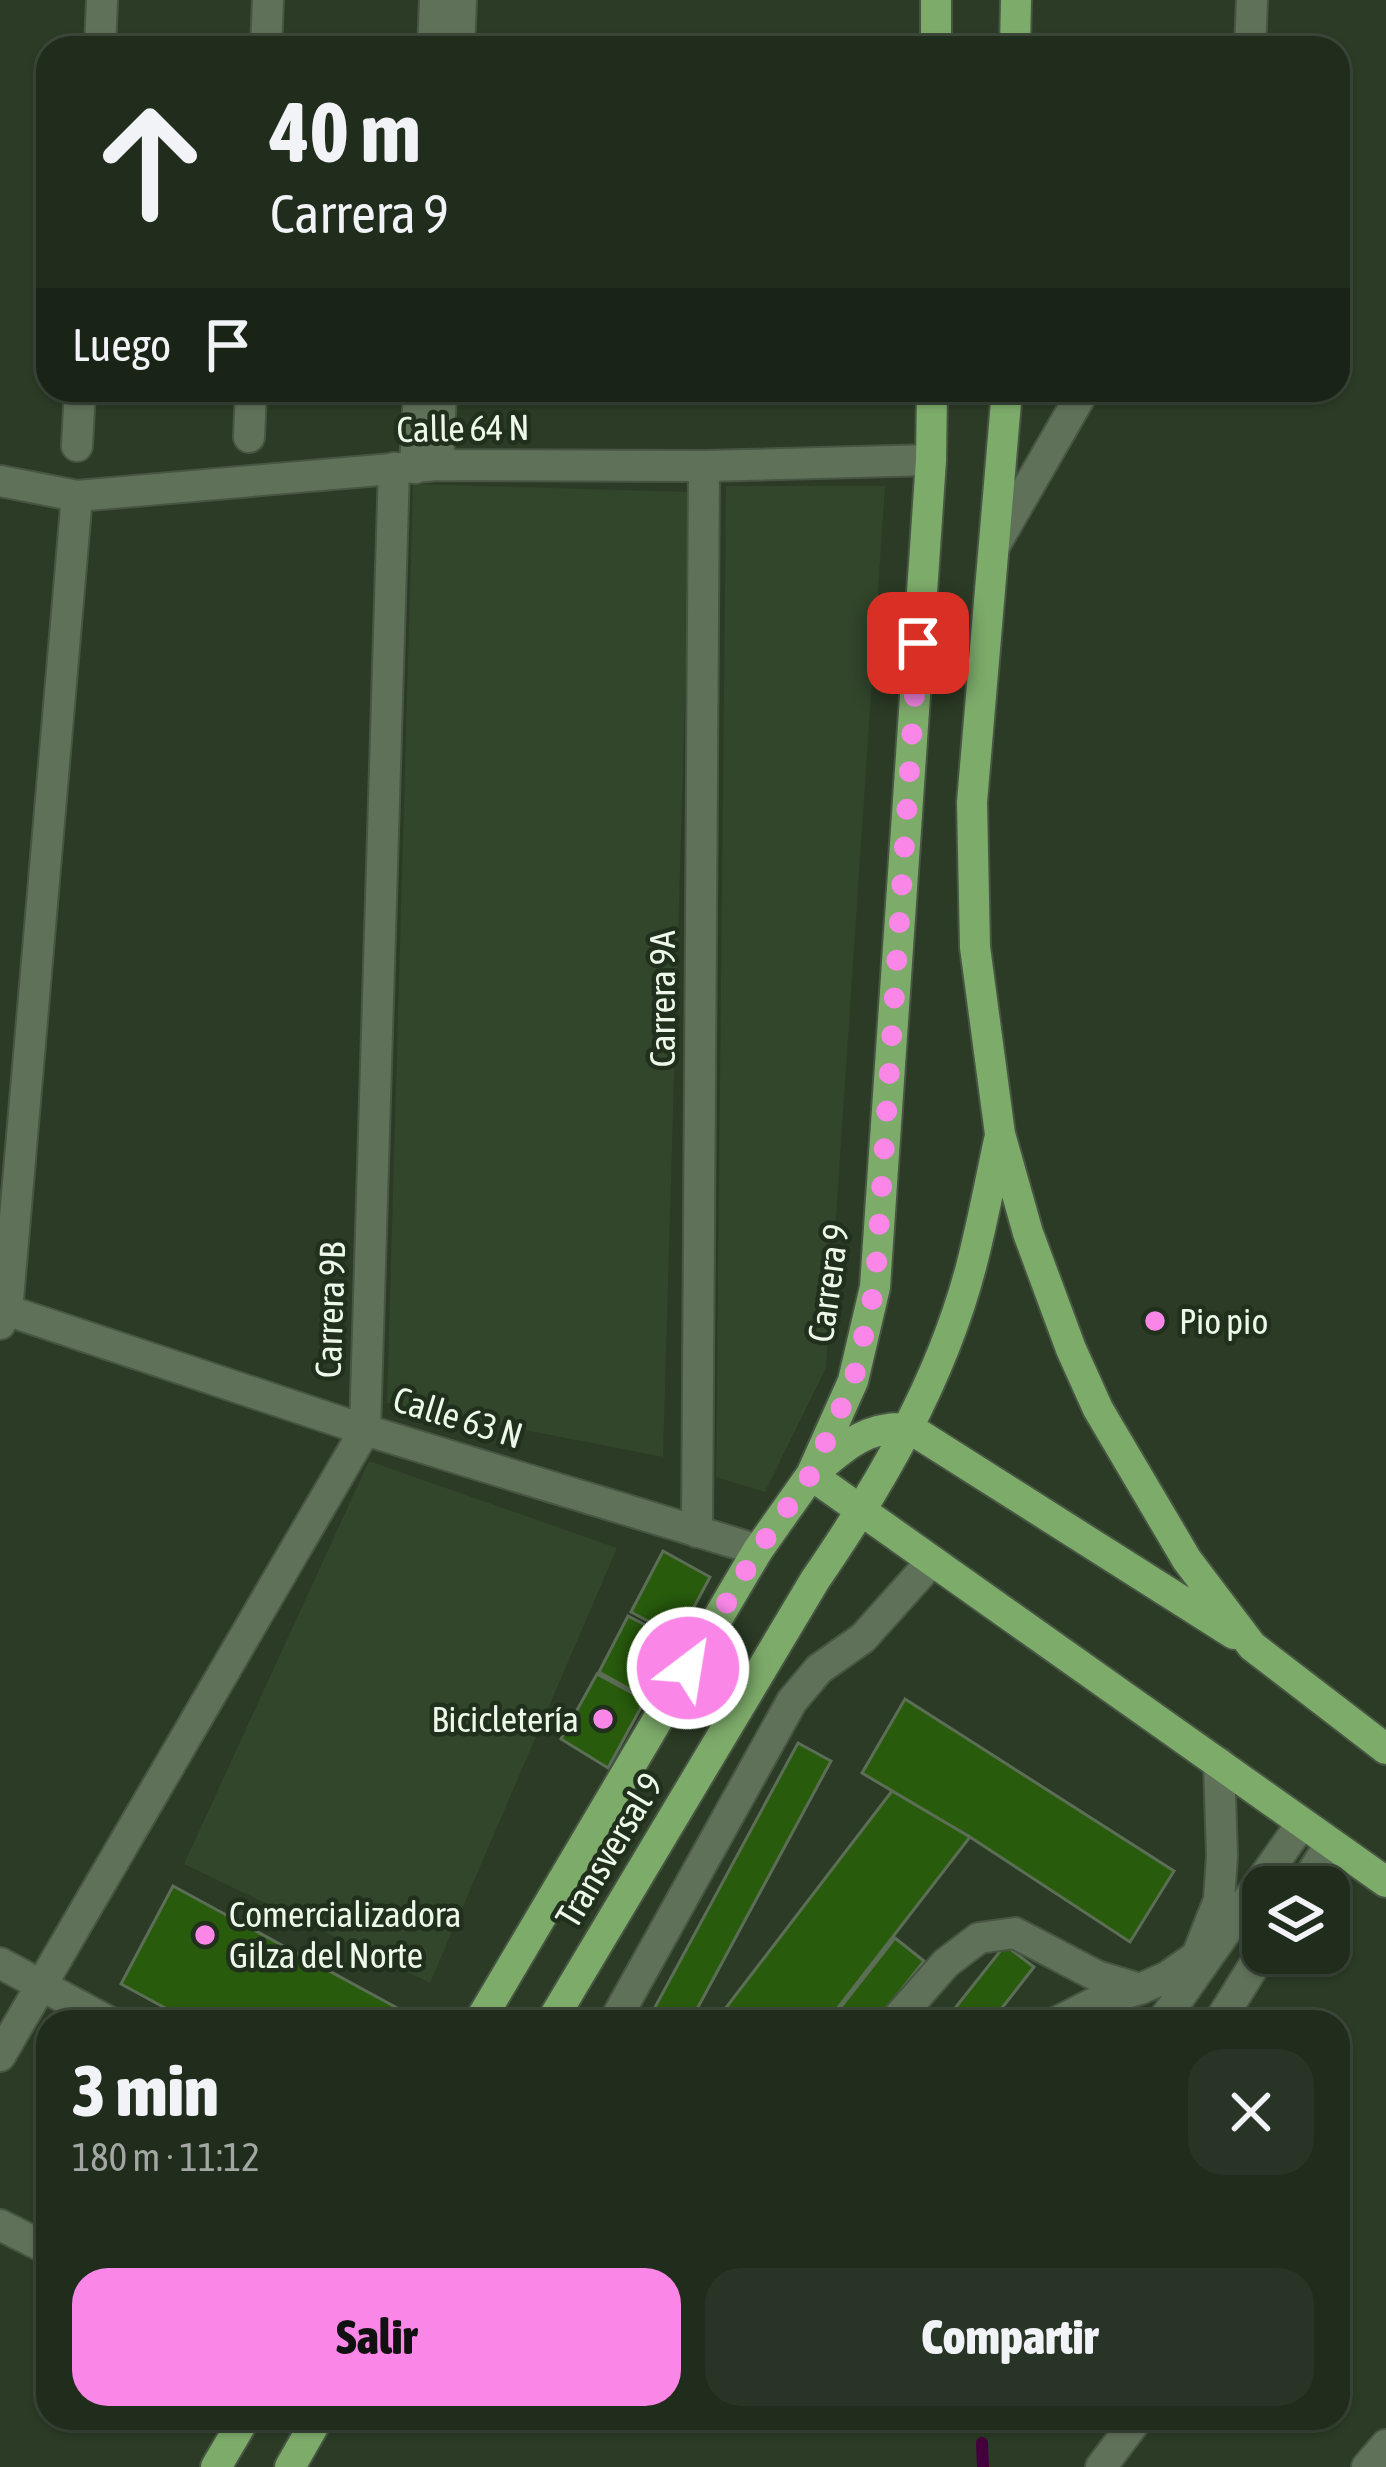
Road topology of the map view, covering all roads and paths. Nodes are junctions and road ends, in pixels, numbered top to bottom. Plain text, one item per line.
1 (103, 0) edge
2 (268, 0) edge
3 (435, 0) edge
4 (461, 0) edge
5 (936, 0) edge
6 (1016, 0) edge
7 (1252, 0) edge
8 (101, 36) edge
9 (266, 36) edge
10 (434, 36) edge
11 (460, 36) edge
12 (936, 36) edge
13 (1015, 36) edge
14 (1250, 36) edge
15 (79, 402) edge
16 (250, 402) edge
17 (419, 402) edge
18 (437, 402) edge
19 (932, 402) edge
20 (1006, 402) edge
21 (1077, 402) edge
22 (249, 437) dead end
23 (77, 446) dead end
24 (931, 460) junction
25 (704, 466) junction
26 (416, 467) junction
27 (0, 481) edge
28 (76, 496) junction
29 (996, 543) junction
30 (1000, 1134) junction
31 (2, 1314) edge
32 (909, 1428) junction
33 (365, 1430) junction
34 (811, 1474) junction
35 (862, 1512) junction
36 (697, 1532) junction
37 (758, 1550) junction
38 (932, 1561) junction
39 (1252, 1646) junction
40 (1386, 1749) edge
41 (1219, 1763) junction
42 (1302, 1823) junction
43 (1331, 1843) junction
44 (1316, 1866) edge
45 (1386, 1882) edge
46 (0, 1964) edge
47 (1249, 1974) edge
48 (39, 1984) junction
49 (1140, 1989) junction
50 (87, 2010) edge
51 (486, 2010) edge
52 (558, 2010) edge
53 (621, 2010) edge
54 (905, 2010) edge
55 (1080, 2010) edge
56 (1170, 2010) edge
57 (1226, 2010) edge
58 (0, 2056) edge
59 (0, 2225) edge
60 (36, 2243) edge
61 (238, 2430) edge
62 (311, 2430) edge
63 (1129, 2430) edge
64 (1386, 2445) edge
65 (216, 2467) edge
66 (290, 2467) edge
67 (1101, 2467) edge
68 (1367, 2467) edge

1 - 8 street
2 - 9 street
3 - 10 street
4 - 11 street
5 - 12 main road
6 - 13 main road
7 - 14 street
15 - 23 street
16 - 22 street
17 - 26 street
18 - 26 street
19 - 24 main road, Carrera 9
20 - 29 main road
21 - 29 street
24 - 25 street, Calle 64 N
24 - 34 main road, Carrera 9
25 - 26 street, Calle 64 N
25 - 36 street, Carrera 9A
26 - 28 street, Calle 64 N
26 - 33 street, Carrera 9B
27 - 28 street, Calle 64 N
28 - 31 street
29 - 30 main road
30 - 32 main road, Transversal 9
30 - 39 main road
31 - 33 street, Calle 63 N
32 - 34 main road
32 - 35 main road, Transversal 9
32 - 39 main road
33 - 36 street, Calle 63 N
33 - 48 street, Carrera 9B
34 - 35 main road
34 - 37 main road, Transversal 9
35 - 38 main road
35 - 52 main road, Transversal 9
36 - 37 street, Calle 63 N
37 - 51 main road, Transversal 9
38 - 41 main road
38 - 53 street
39 - 40 main road
41 - 42 main road
41 - 49 street
42 - 43 main road
42 - 56 street
43 - 44 street
43 - 45 main road
46 - 48 street
47 - 57 street
48 - 50 street
48 - 58 street, Carrera 9B
49 - 54 street
49 - 55 street
59 - 60 street
61 - 65 main road
62 - 66 main road
63 - 67 street
64 - 68 street

